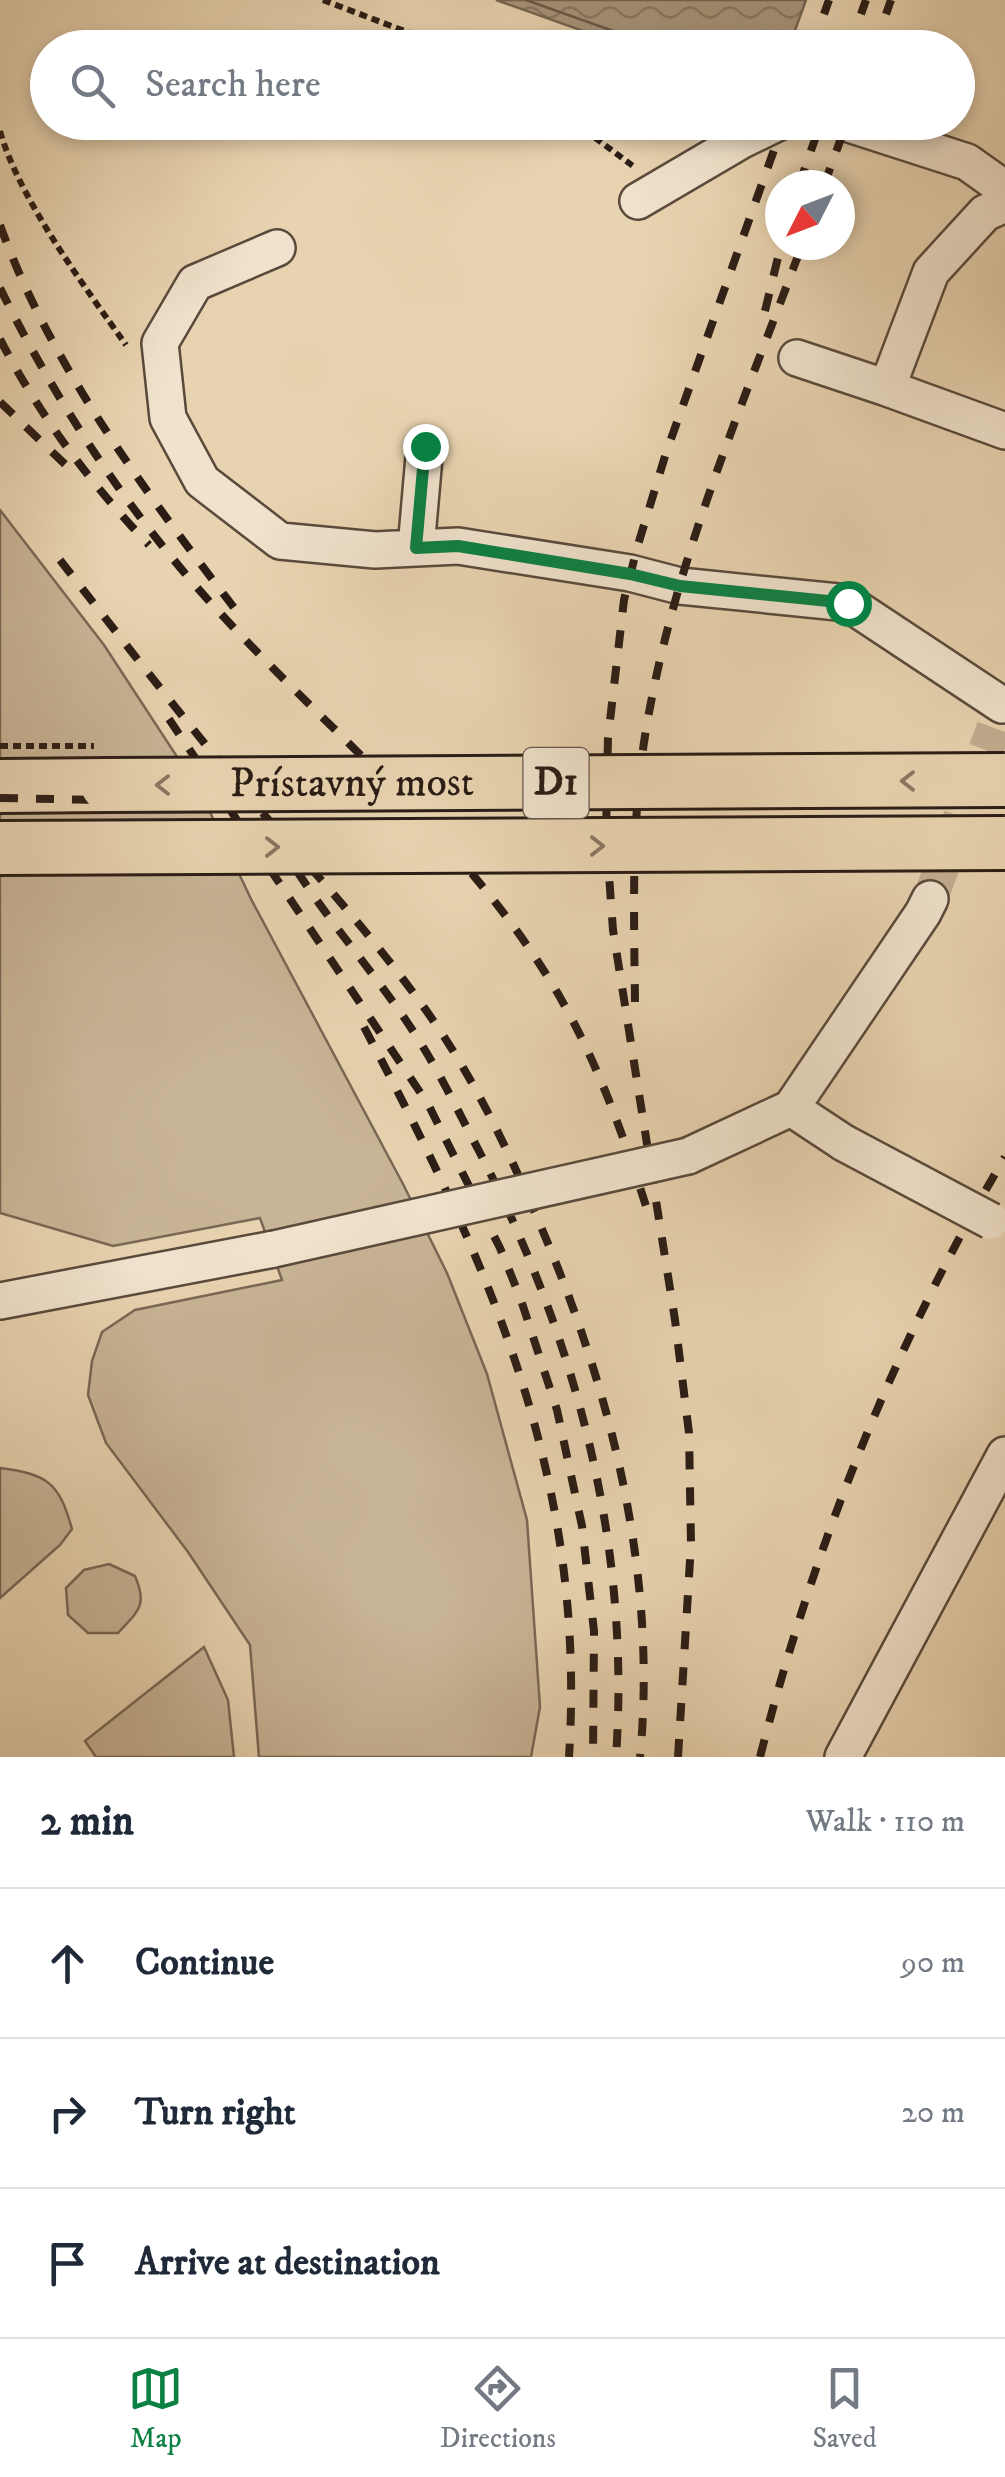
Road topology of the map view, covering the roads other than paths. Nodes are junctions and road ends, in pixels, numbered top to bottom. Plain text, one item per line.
1 (742, 140) edge
2 (899, 140) edge
3 (1005, 189) edge
4 (650, 194) road end
5 (1005, 204) edge
6 (276, 248) dead end
7 (797, 358) dead end
8 (887, 388) junction
9 (1005, 430) edge
10 (425, 446) dead end
11 (416, 548) junction
12 (1000, 710) edge
13 (1005, 780) edge
14 (0, 786) edge
15 (1005, 843) edge
16 (0, 848) edge
17 (930, 899) tunnel mouth
18 (791, 1108) junction
19 (998, 1225) edge
20 (0, 1301) edge
21 (1005, 1454) edge
22 (843, 1757) edge

1 - 4 lane
2 - 3 lane
5 - 8 lane
6 - 11 lane
7 - 8 lane
8 - 9 lane
10 - 11 lane
11 - 12 lane
13 -> 14 highway, Prístavný most / D1, bridge
16 -> 15 highway, D1, bridge
17 - 18 lane
18 - 19 lane, bridge
18 - 20 lane, bridge
21 - 22 lane

